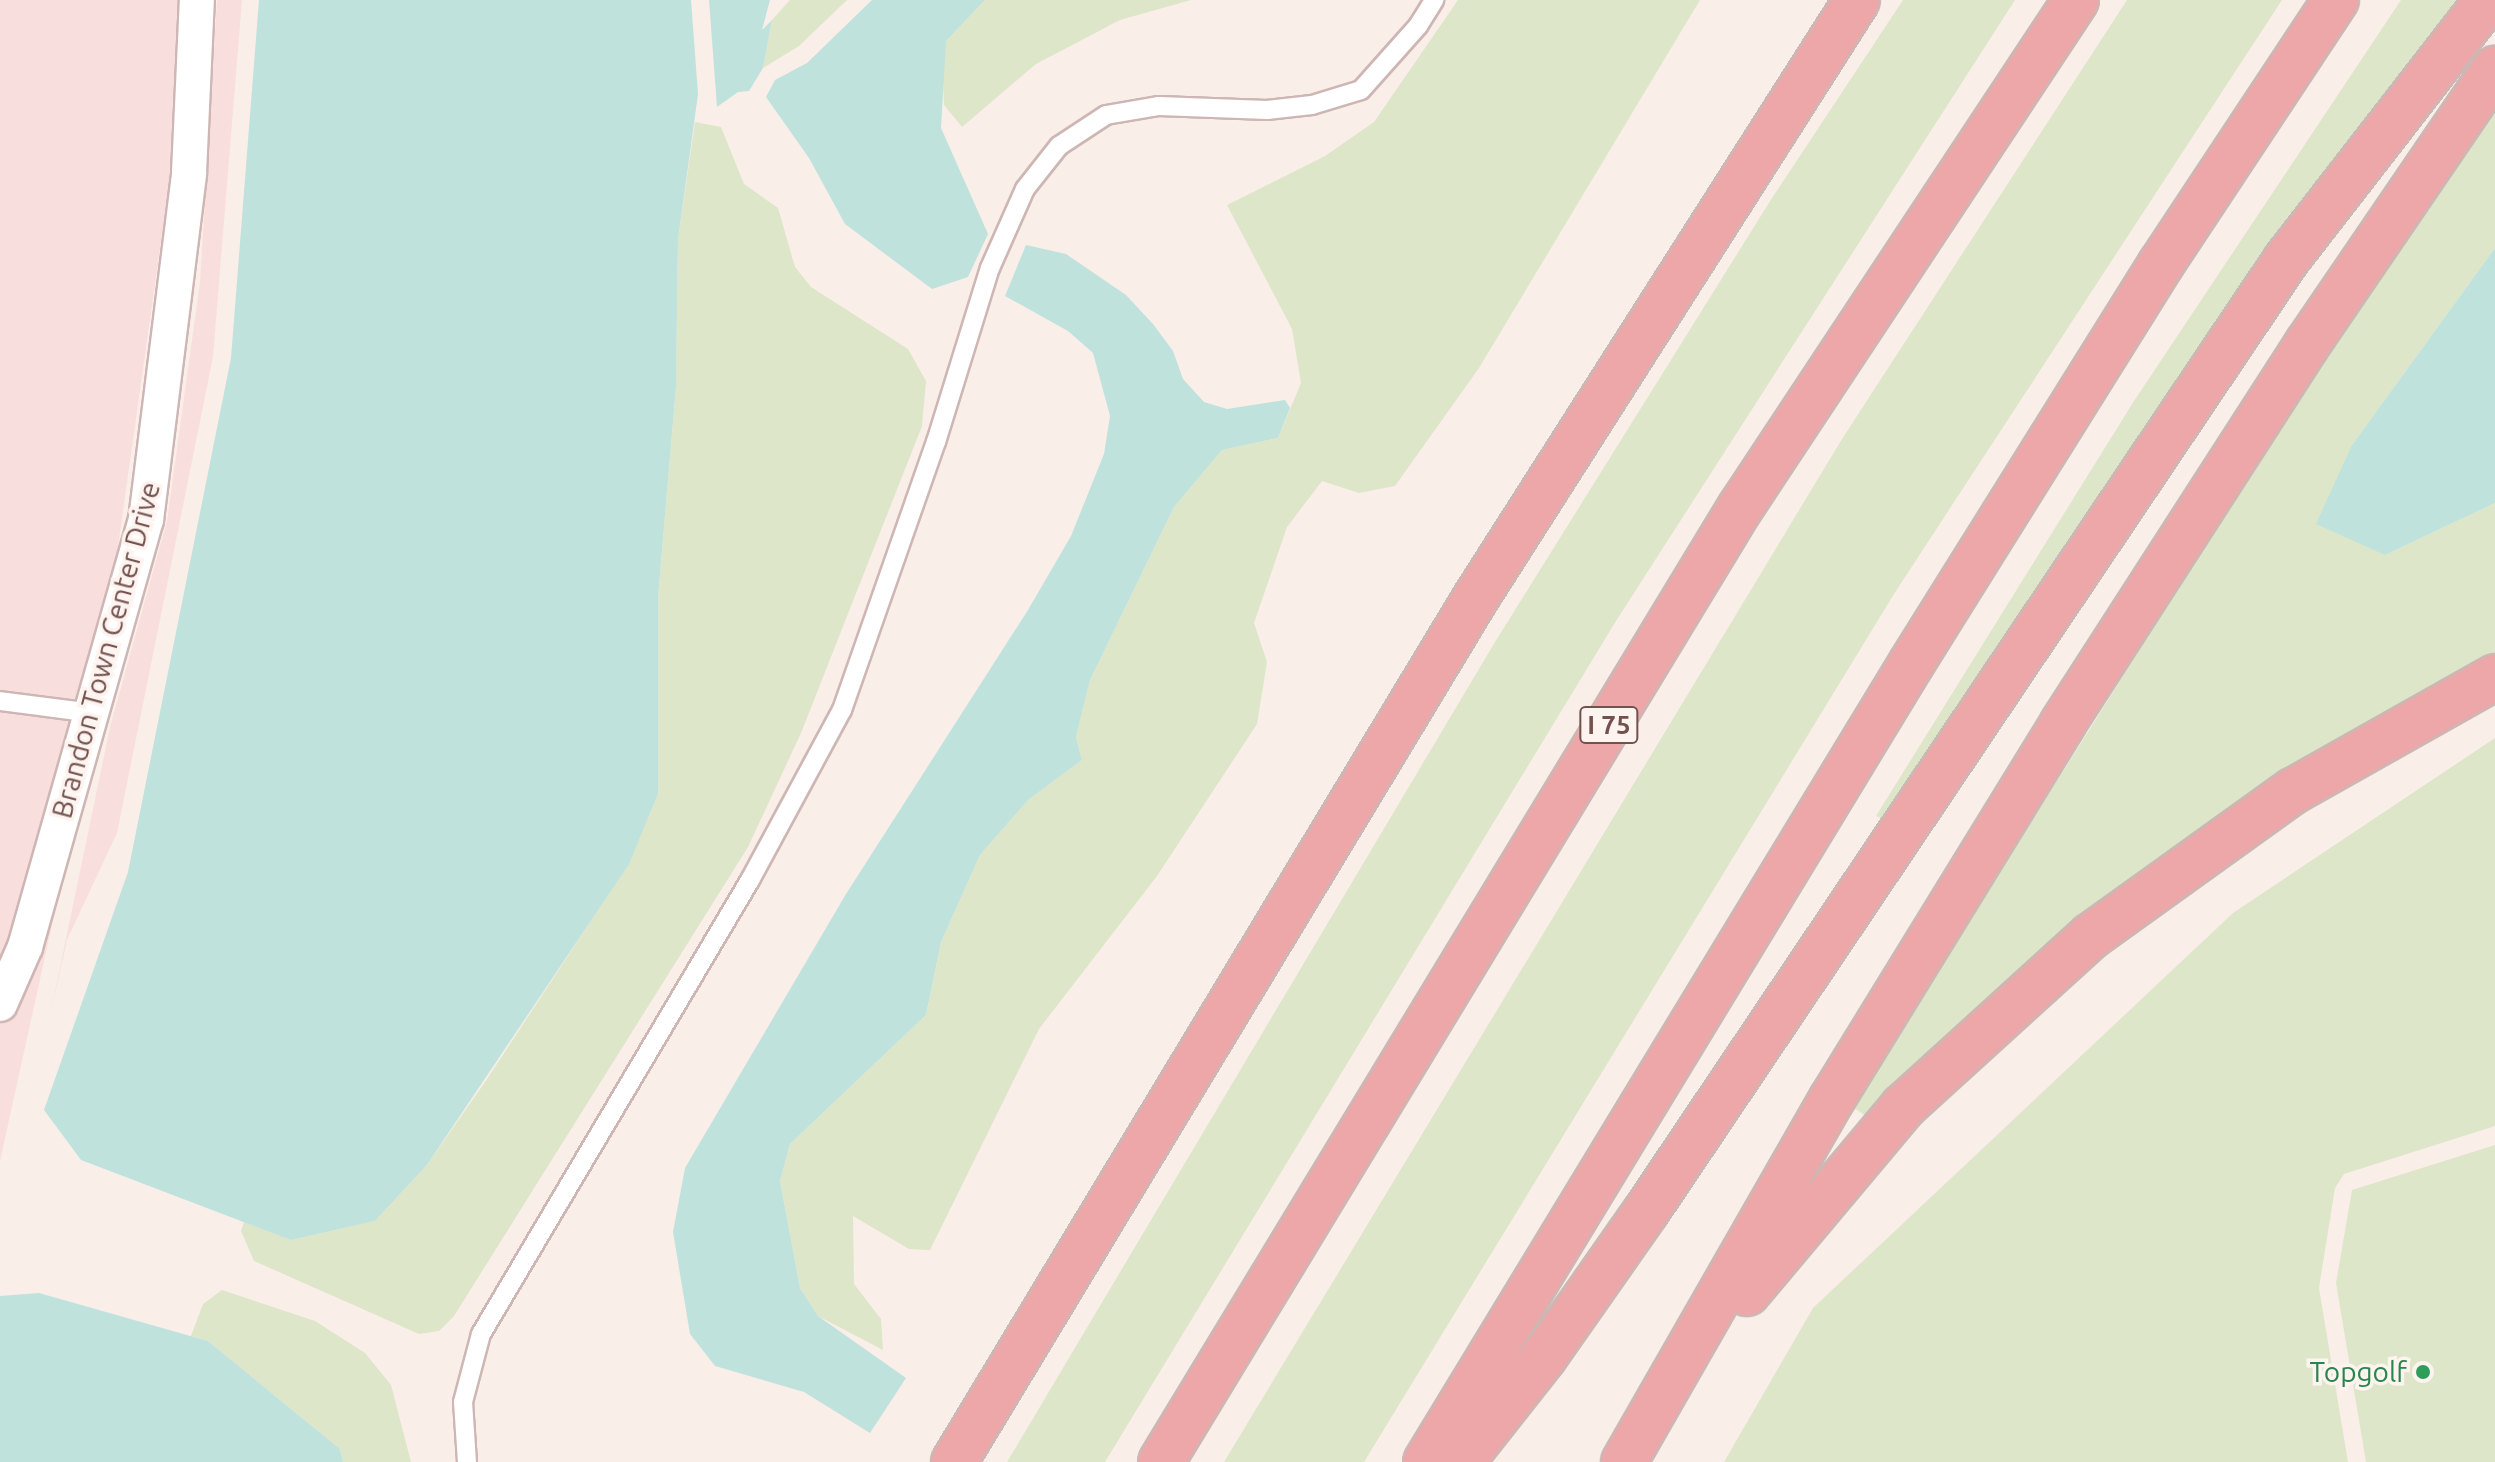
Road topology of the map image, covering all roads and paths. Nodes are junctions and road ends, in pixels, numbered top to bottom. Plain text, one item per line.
1 (197, 0) edge
2 (1434, 0) edge
3 (1857, 0) edge
4 (2076, 0) edge
5 (2336, 0) edge
6 (2488, 0) edge
7 (2495, 69) edge
8 (2495, 677) edge
9 (0, 701) edge
10 (93, 713) junction
11 (0, 1004) edge
12 (1663, 1398) junction
13 (467, 1462) edge
14 (954, 1462) edge
15 (1161, 1462) edge
16 (1426, 1462) edge
17 (1461, 1462) edge
18 (1624, 1462) edge

1 - 10 street, Brandon Town Center Drive
2 - 13 lane
3 - 14 highway
4 - 15 highway, I 75
5 - 16 highway
6 - 17 highway
7 - 12 highway
8 - 12 highway
9 - 10 lane
10 - 11 street, Brandon Town Center Drive
12 - 18 highway

